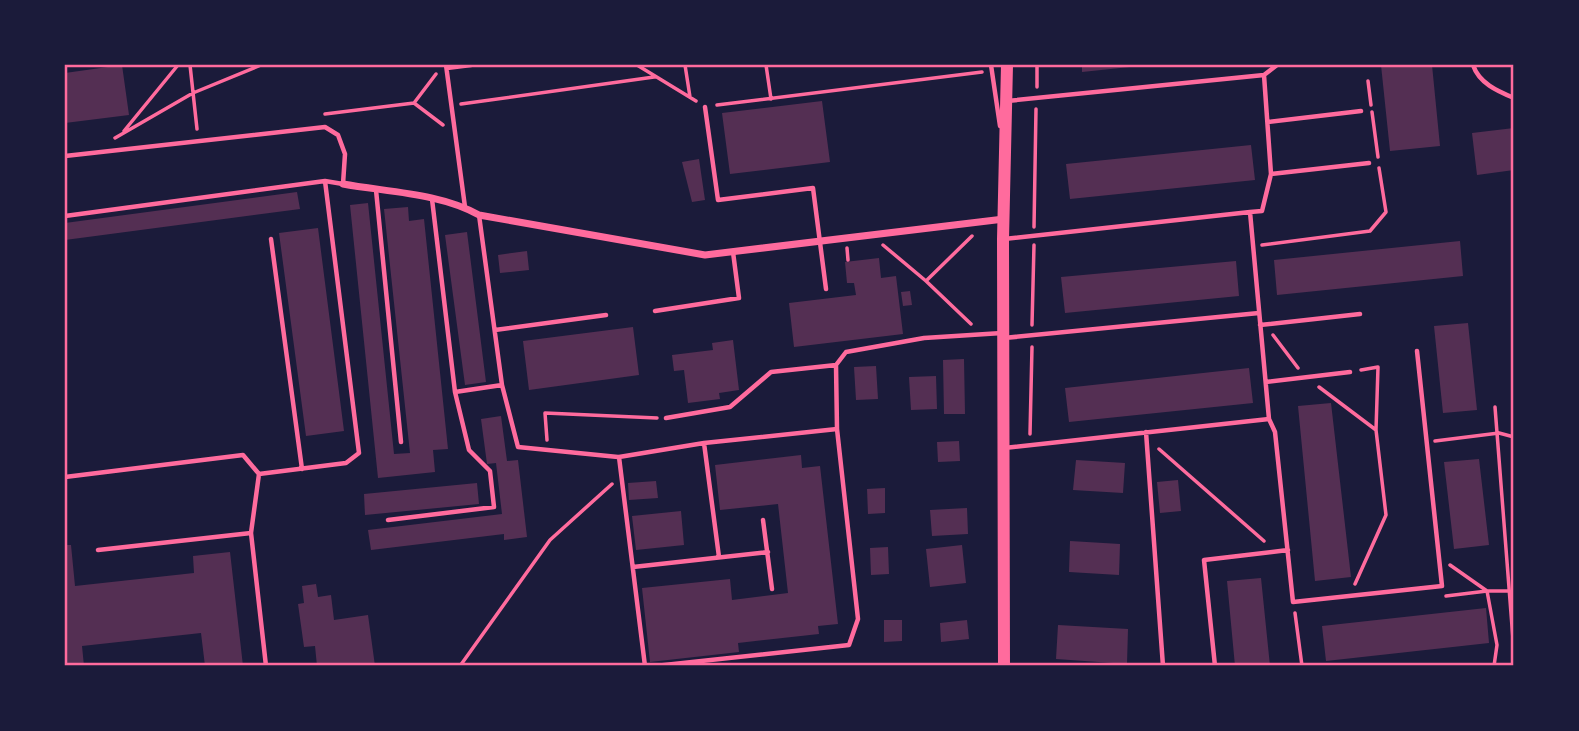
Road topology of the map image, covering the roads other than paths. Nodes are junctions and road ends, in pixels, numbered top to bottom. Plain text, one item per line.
1 (471, 65) edge
2 (991, 65) edge
3 (1007, 65) edge
4 (1277, 65) edge
5 (1473, 65) edge
6 (445, 66) edge
7 (1265, 75) junction
8 (1514, 98) edge
9 (1006, 101) junction
10 (705, 107) road end
11 (1361, 111) dead end
12 (1268, 122) junction
13 (65, 156) edge
14 (1005, 160) junction
15 (1369, 163) dead end
16 (1271, 174) junction
17 (325, 181) junction
18 (343, 184) junction
19 (376, 190) junction
20 (432, 199) junction
21 (465, 207) junction
22 (1251, 212) junction
23 (479, 215) junction
24 (65, 216) edge
25 (1004, 219) junction
26 (271, 239) dead end
27 (1003, 239) junction
28 (820, 242) junction
29 (733, 252) junction
30 (826, 289) dead end
31 (655, 310) dead end
32 (1259, 313) junction
33 (1360, 314) dead end
34 (606, 315) dead end
35 (1260, 325) junction
36 (495, 330) junction
37 (1003, 335) junction
38 (1416, 351) dead end
39 (836, 365) junction
40 (1350, 372) road end
41 (1266, 382) junction
42 (502, 386) junction
43 (455, 392) junction
44 (666, 418) road end
45 (1269, 419) junction
46 (837, 429) junction
47 (1146, 435) junction
48 (401, 442) dead end
49 (704, 443) junction
50 (1003, 448) junction
51 (619, 457) junction
52 (302, 469) junction
53 (259, 474) junction
54 (65, 477) edge
55 (388, 520) dead end
56 (763, 520) dead end
57 (251, 533) junction
58 (98, 550) dead end
59 (1288, 550) junction
60 (768, 552) junction
61 (719, 557) junction
62 (633, 567) junction
63 (772, 589) dead end
64 (266, 666) edge
65 (645, 666) edge
66 (655, 666) edge
67 (1004, 666) edge
68 (1163, 666) edge
69 (1215, 666) edge

1 - 6 lane
2 - 14 lane
3 - 9 street
4 - 7 lane
5 - 8 lane
6 - 21 lane
7 - 9 lane
7 - 12 lane
9 - 14 street
10 - 28 lane
11 - 12 lane
12 - 16 lane
13 - 18 lane
14 - 25 street
15 - 16 lane
16 - 22 lane
17 - 18 lane
17 - 24 lane
17 - 52 lane
18 - 19 street
19 - 20 street
19 - 48 lane
20 - 21 street
20 - 43 lane
21 - 23 street
22 - 27 lane
22 - 32 lane
23 - 29 street
23 - 36 lane
25 - 27 street
25 - 28 street
26 - 52 lane
27 - 37 street
28 - 29 street
28 - 30 lane
29 - 31 lane
32 - 35 lane
32 - 37 lane
33 - 35 lane
34 - 36 lane
35 - 41 lane
36 - 42 lane
37 - 39 lane
37 - 50 street
38 - 59 lane
39 - 44 lane
39 - 46 lane
40 - 41 lane
41 - 45 lane
42 - 43 lane
42 - 51 lane
43 - 55 lane
45 - 47 lane
45 - 59 lane
46 - 49 lane
46 - 66 lane
47 - 50 lane
47 - 68 lane
49 - 51 lane
49 - 61 lane
50 - 67 street
51 - 62 lane
52 - 53 lane
53 - 54 lane
53 - 57 lane
56 - 60 lane
57 - 58 lane
57 - 64 lane
59 - 69 lane
60 - 61 lane
60 - 63 lane
61 - 62 lane
62 - 65 lane

